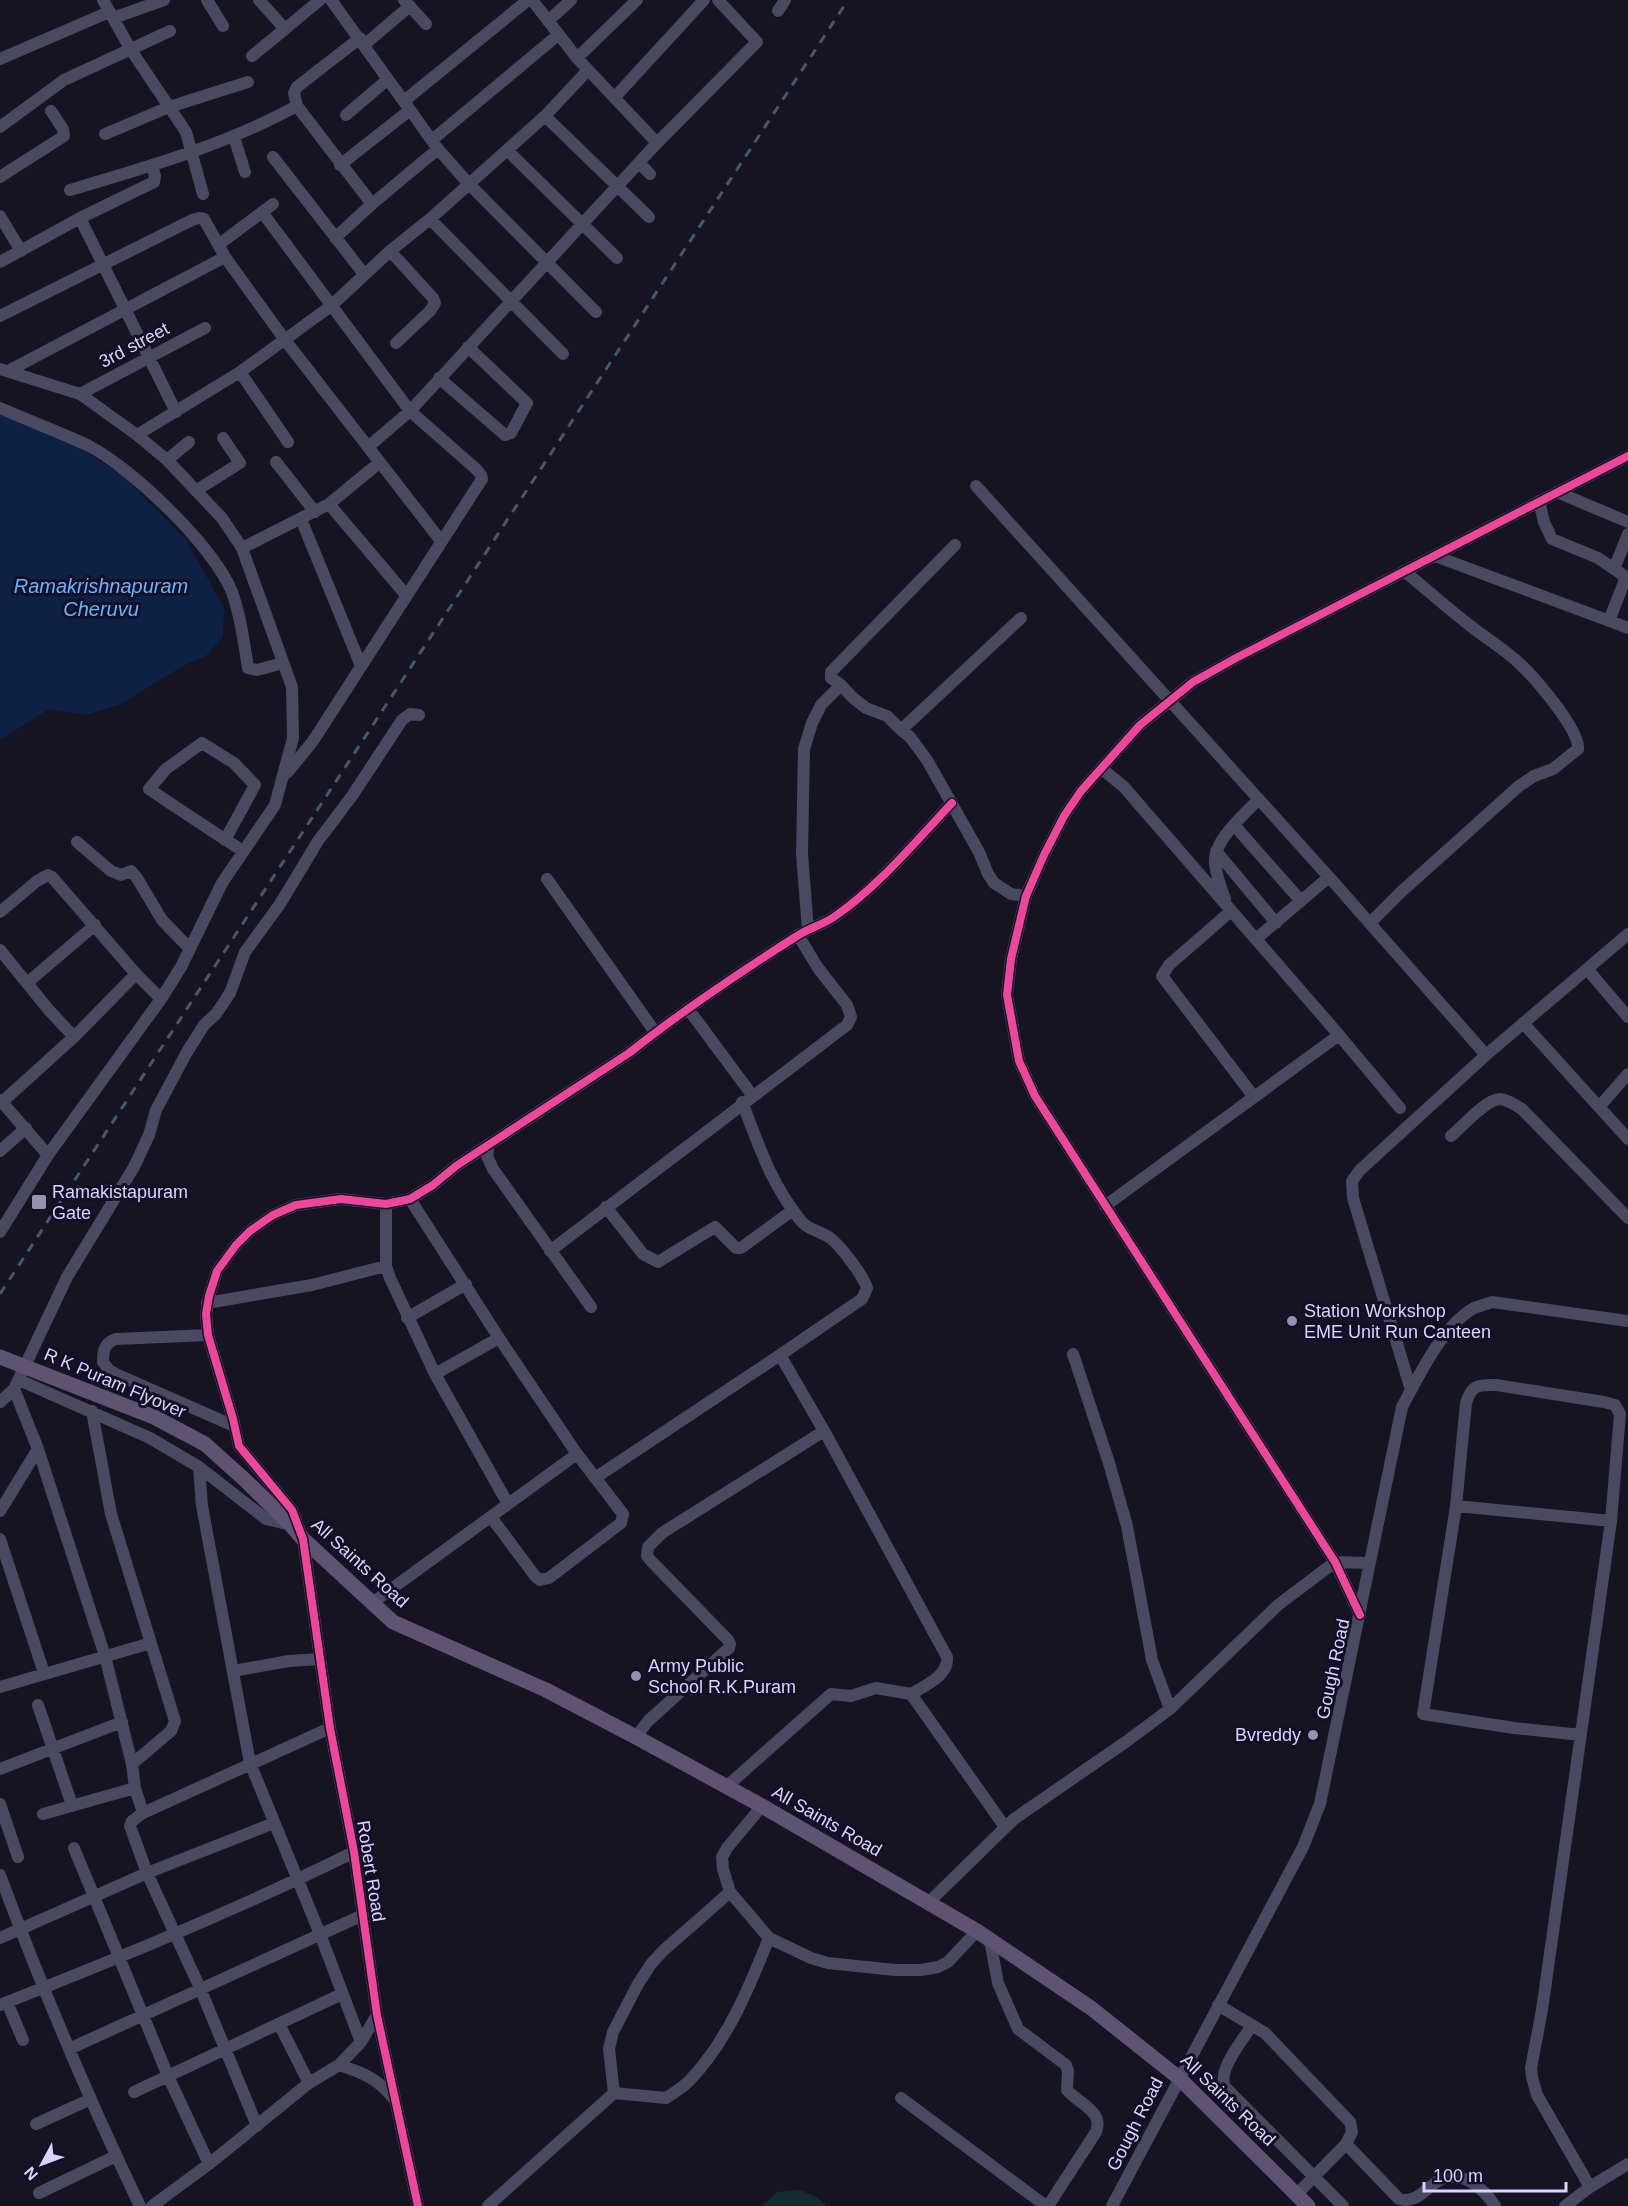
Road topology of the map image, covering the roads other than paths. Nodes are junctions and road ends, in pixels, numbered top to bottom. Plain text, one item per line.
1 (164, 0) edge
2 (207, 0) edge
3 (259, 0) edge
4 (320, 0) edge
5 (331, 0) edge
6 (530, 0) edge
7 (571, 0) edge
8 (637, 0) edge
9 (704, 0) edge
10 (718, 0) edge
11 (785, 0) edge
12 (407, 3) edge
13 (108, 10) edge
14 (778, 11) dead end
15 (548, 21) junction
16 (426, 24) dead end
17 (223, 26) dead end
18 (285, 29) junction
19 (170, 32) dead end
20 (558, 35) junction
21 (362, 41) junction
22 (131, 50) junction
23 (252, 56) dead end
24 (0, 58) edge
25 (577, 58) junction
26 (588, 70) junction
27 (387, 80) junction
28 (248, 82) dead end
29 (615, 97) junction
30 (297, 106) junction
31 (407, 106) junction
32 (169, 107) junction
33 (51, 111) dead end
34 (346, 115) dead end
35 (545, 116) junction
36 (0, 127) edge
37 (105, 134) dead end
38 (234, 137) junction
39 (657, 143) junction
40 (435, 145) junction
41 (507, 150) junction
42 (191, 154) junction
43 (273, 157) dead end
44 (639, 163) junction
45 (340, 165) junction
46 (152, 166) junction
47 (245, 172) dead end
48 (650, 174) dead end
49 (0, 177) edge
50 (468, 183) junction
51 (617, 186) junction
52 (70, 190) dead end
53 (203, 194) dead end
54 (273, 204) dead end
55 (372, 204) junction
56 (262, 212) junction
57 (0, 216) edge
58 (649, 217) dead end
59 (80, 218) junction
60 (429, 219) junction
61 (582, 224) junction
62 (335, 238) junction
63 (218, 245) junction
64 (21, 251) junction
65 (390, 252) junction
66 (225, 256) junction
67 (617, 258) dead end
68 (0, 262) edge
69 (546, 262) junction
70 (103, 263) junction
71 (364, 274) junction
72 (510, 303) junction
73 (331, 306) junction
74 (126, 310) junction
75 (596, 312) dead end
76 (0, 315) edge
77 (205, 328) dead end
78 (285, 340) junction
79 (396, 343) dead end
80 (468, 347) junction
81 (563, 354) dead end
82 (149, 357) junction
83 (4, 370) edge
84 (240, 372) junction
85 (440, 378) junction
86 (80, 394) junction
87 (0, 408) edge
88 (410, 411) junction
89 (176, 412) junction
90 (137, 435) junction
91 (223, 438) dead end
92 (189, 442) dead end
93 (288, 442) dead end
94 (368, 447) junction
95 (1628, 456) edge
96 (167, 460) junction
97 (276, 462) dead end
98 (379, 463) junction
99 (976, 486) dead end
100 (198, 490) junction
101 (1557, 492) junction
102 (1539, 501) junction
103 (329, 504) junction
104 (315, 512) junction
105 (301, 519) junction
106 (1628, 522) edge
107 (1628, 534) edge
108 (441, 541) junction
109 (955, 545) dead end
110 (242, 548) junction
111 (1435, 556) junction
112 (1614, 569) junction
113 (1405, 572) junction
114 (1627, 578) edge
115 (406, 595) junction
116 (1021, 618) dead end
117 (1609, 621) junction
118 (1628, 628) edge
119 (284, 663) junction
120 (361, 666) junction
121 (841, 685) junction
122 (1170, 701) junction
123 (419, 715) dead end
124 (901, 730) junction
125 (1101, 768) junction
126 (284, 775) junction
127 (1259, 799) junction
128 (952, 803) junction
129 (1234, 825) junction
130 (225, 840) junction
131 (76, 842) dead end
132 (243, 851) junction
133 (1216, 851) junction
134 (1329, 877) junction
135 (547, 879) dead end
136 (1026, 896) junction
137 (1301, 901) junction
138 (1229, 909) junction
139 (0, 912) edge
140 (1276, 923) junction
141 (1370, 923) junction
142 (95, 925) junction
143 (803, 932) junction
144 (1628, 934) edge
145 (1256, 939) junction
146 (190, 949) junction
147 (0, 950) edge
148 (1587, 969) junction
149 (136, 974) junction
150 (27, 983) junction
151 (161, 999) junction
152 (689, 1010) junction
153 (1628, 1017) edge
154 (1523, 1023) junction
155 (655, 1032) junction
156 (1339, 1035) junction
157 (74, 1037) junction
158 (1486, 1055) junction
159 (1628, 1074) edge
160 (1254, 1097) junction
161 (747, 1099) junction
162 (2, 1105) edge
163 (1599, 1107) junction
164 (1400, 1108) dead end
165 (26, 1128) junction
166 (1451, 1136) dead end
167 (1628, 1139) edge
168 (489, 1144) junction
169 (0, 1151) edge
170 (48, 1155) junction
171 (410, 1199) junction
172 (386, 1204) junction
173 (1105, 1206) junction
174 (606, 1208) junction
175 (793, 1210) junction
176 (1628, 1218) edge
177 (0, 1233) edge
178 (550, 1251) junction
179 (386, 1266) junction
180 (466, 1284) junction
181 (207, 1303) junction
182 (591, 1307) dead end
183 (407, 1318) junction
184 (1628, 1321) edge
185 (208, 1335) junction
186 (499, 1338) junction
187 (1073, 1354) dead end
188 (780, 1355) junction
189 (0, 1357) edge
190 (435, 1374) junction
191 (16, 1384) junction
192 (1411, 1390) junction
193 (0, 1402) edge
194 (92, 1411) junction
195 (234, 1426) junction
196 (824, 1431) junction
197 (38, 1449) junction
198 (577, 1454) junction
199 (199, 1467) junction
200 (595, 1478) junction
201 (508, 1504) junction
202 (1456, 1506) junction
203 (0, 1511) edge
204 (491, 1517) junction
205 (1611, 1521) junction
206 (291, 1525) junction
207 (0, 1539) edge
208 (303, 1539) junction
209 (1335, 1562) junction
210 (1368, 1563) junction
211 (372, 1603) junction
212 (1360, 1616) junction
213 (151, 1643) junction
214 (105, 1656) junction
215 (320, 1659) junction
216 (233, 1671) junction
217 (44, 1673) junction
218 (0, 1687) edge
219 (911, 1695) junction
220 (38, 1705) dead end
221 (1170, 1709) junction
222 (122, 1722) junction
223 (330, 1728) junction
224 (1581, 1735) junction
225 (636, 1737) junction
226 (53, 1749) junction
227 (250, 1763) junction
228 (132, 1764) junction
229 (0, 1769) edge
230 (727, 1786) junction
231 (135, 1788) junction
232 (0, 1804) edge
233 (72, 1805) junction
234 (762, 1806) junction
235 (143, 1813) junction
236 (43, 1814) dead end
237 (274, 1823) junction
238 (1005, 1827) junction
239 (74, 1848) dead end
240 (354, 1852) junction
241 (18, 1857) dead end
242 (147, 1873) junction
243 (0, 1875) edge
244 (297, 1880) junction
245 (730, 1892) junction
246 (94, 1898) junction
247 (928, 1903) junction
248 (363, 1915) junction
249 (20, 1929) junction
250 (176, 1933) junction
251 (320, 1934) junction
252 (983, 1936) junction
253 (0, 1938) edge
254 (769, 1938) junction
255 (118, 1957) junction
256 (200, 1988) junction
257 (44, 1989) junction
258 (342, 1994) junction
259 (4, 2003) edge
260 (1218, 2005) junction
261 (377, 2015) junction
262 (143, 2017) junction
263 (279, 2024) junction
264 (1252, 2025) junction
265 (22, 2040) dead end
266 (361, 2042) junction
267 (69, 2049) junction
268 (227, 2050) junction
269 (339, 2065) junction
270 (168, 2076) junction
271 (1179, 2078) junction
272 (309, 2083) junction
273 (134, 2092) dead end
274 (614, 2093) junction
275 (902, 2098) dead end
276 (91, 2099) junction
277 (397, 2103) junction
278 (36, 2124) dead end
279 (257, 2126) junction
280 (1346, 2144) junction
281 (116, 2156) junction
282 (209, 2164) junction
283 (1628, 2164) edge
284 (1314, 2178) junction
285 (1590, 2187) junction
286 (39, 2193) dead end
287 (1297, 2194) junction
288 (140, 2206) edge
289 (152, 2206) edge
290 (418, 2206) edge
291 (488, 2206) edge
292 (1047, 2206) edge
293 (1112, 2206) edge
294 (1308, 2206) edge
295 (1343, 2206) edge
296 (1495, 2206) edge
297 (1565, 2206) edge

1 - 13 street
2 - 17 street
3 - 18 street
4 - 18 street
5 - 21 street
6 - 15 street
6 - 31 street
7 - 15 street
8 - 25 street
9 - 29 street
10 - 39 street
11 - 14 street
12 - 16 street
12 - 21 street
13 - 22 street
13 - 24 street
15 - 20 street
18 - 23 street
19 - 22 street
20 - 25 street
20 - 40 street
21 - 27 street
21 - 30 street
22 - 32 street
22 - 36 street
25 - 26 street
26 - 29 street
26 - 35 street
27 - 31 street
27 - 34 street
28 - 32 street
29 - 39 street
30 - 38 street
30 - 45 street
31 - 40 street
31 - 45 street
32 - 37 street
32 - 42 street
33 - 49 street
35 - 41 street
35 - 51 street
38 - 42 street
38 - 47 street
39 - 44 street
40 - 50 street
40 - 55 street
41 - 50 street
41 - 61 street
42 - 46 street
42 - 53 street
43 - 62 street
44 - 48 street
44 - 51 street
45 - 55 street
46 - 52 street
46 - 59 street
50 - 60 street
50 - 69 street
51 - 58 street
51 - 61 street
54 - 56 street
55 - 62 street
56 - 63 street
56 - 73 street
57 - 64 street
59 - 64 street
59 - 70 street
60 - 65 street
60 - 72 street
61 - 67 street
61 - 69 street
62 - 71 street
63 - 66 street
63 - 70 street
64 - 68 street
65 - 71 street
65 - 79 street
66 - 74 street
66 - 78 street
69 - 72 street
69 - 75 street
70 - 74 street
70 - 76 street
71 - 73 street
72 - 80 street
72 - 81 street
73 - 78 street
73 - 88 street
74 - 82 street
74 - 83 street
77 - 82 street, 3rd street
78 - 84 street
78 - 94 street
80 - 85 street
80 - 85 street
82 - 86 street, 3rd street
82 - 89 street
83 - 86 street
84 - 89 street
84 - 93 street
85 - 88 street
86 - 90 street
87 - 119 street
88 - 94 street
88 - 108 street
89 - 90 street
90 - 96 street
91 - 100 street
92 - 96 street
94 - 98 street
95 - 101 street
96 - 100 street
97 - 104 street
98 - 103 street
98 - 108 street
99 - 122 street
100 - 110 street
101 - 102 street
101 - 106 street
102 - 111 street
102 - 112 street
103 - 104 street
103 - 115 street
104 - 105 street
105 - 110 street
105 - 120 street
107 - 112 street
108 - 115 street
109 - 121 street
110 - 119 street
111 - 113 street
111 - 117 street
112 - 114 street
113 - 122 street
113 - 141 street
114 - 117 street
115 - 120 street
116 - 124 street
117 - 118 street
119 - 126 street
120 - 126 street
121 - 124 street
121 - 143 street
122 - 125 street
122 - 127 street
123 - 191 street
124 - 128 street
125 - 136 street
125 - 138 street
126 - 132 street
127 - 129 street
127 - 134 street
128 - 136 street
128 - 143 street
129 - 133 street
129 - 137 street
130 - 130 street
130 - 132 street
131 - 146 street
132 - 146 street
133 - 138 street
133 - 140 street
134 - 137 street
134 - 141 street
135 - 155 street
136 - 173 street
137 - 140 street
138 - 145 street
138 - 160 street
139 - 142 street
140 - 145 street
141 - 158 street
142 - 149 street
142 - 150 street
143 - 152 street
143 - 161 street
144 - 148 street
145 - 156 street
146 - 151 street
147 - 150 street
148 - 153 street
148 - 154 street
149 - 151 street
149 - 157 street
150 - 157 street
151 - 170 street
152 - 155 street
152 - 161 street
154 - 158 street
154 - 163 street
155 - 168 street
156 - 160 street
156 - 164 street
157 - 162 street
158 - 192 street
159 - 163 street
160 - 173 street
161 - 174 street
161 - 175 street
162 - 165 street
163 - 167 street
165 - 169 street
165 - 170 street
166 - 176 street
168 - 171 street
168 - 178 street
170 - 177 street
171 - 172 street, Robert Road
171 - 180 street
172 - 179 street
172 - 181 street, Robert Road
173 - 209 street
174 - 175 street
174 - 178 street
175 - 188 street
178 - 182 street
179 - 181 street
179 - 183 street
180 - 183 street
180 - 186 street
181 - 185 street, Robert Road
183 - 190 street
184 - 192 street, Gough Road
185 - 195 street, Robert Road
185 - 195 street
186 - 190 street
186 - 198 street
187 - 221 street
188 - 196 street
188 - 200 street
189 - 206 main road, R K Puram Flyover
190 - 201 street
191 - 193 street
191 - 194 street
191 - 197 street
192 - 210 street, Gough Road
194 - 199 street
194 - 213 street
195 - 208 street, Robert Road
196 - 219 street
196 - 225 street
197 - 203 street
197 - 214 street
198 - 200 street
198 - 201 street
199 - 206 street
199 - 216 street
200 - 204 street
201 - 204 street
202 - 205 street
202 - 205 street
202 - 224 street
204 - 211 street
205 - 224 street
206 - 208 main road, All Saints Road
207 - 217 street
208 - 211 main road, All Saints Road
208 - 215 street, Robert Road
209 - 210 street
209 - 212 street
209 - 221 street
210 - 212 street, Gough Road
211 - 225 main road, All Saints Road
212 - 260 street, Gough Road
213 - 214 street
213 - 228 street
214 - 217 street
214 - 222 street
215 - 216 street
215 - 223 street, Robert Road
216 - 227 street
217 - 218 street
219 - 230 street
219 - 238 street
220 - 226 street
221 - 238 street
222 - 226 street
222 - 228 street
223 - 227 street
223 - 240 street, Robert Road
224 - 285 street
225 - 230 main road, All Saints Road
226 - 229 street
226 - 233 street
227 - 235 street
227 - 237 street
228 - 231 street
230 - 234 main road, All Saints Road
231 - 233 street
231 - 235 street
232 - 241 street
233 - 236 street
234 - 245 street
234 - 247 main road, All Saints Road
235 - 242 street
237 - 242 street
237 - 244 street
238 - 247 street
239 - 246 street
240 - 244 street
240 - 248 street, Robert Road
242 - 246 street
242 - 250 street
243 - 249 street
244 - 250 street
244 - 251 street
245 - 254 street
245 - 274 street
246 - 249 street
246 - 255 street
247 - 252 main road, All Saints Road
248 - 251 street
248 - 261 street, Robert Road
249 - 253 street
249 - 257 street
250 - 255 street
250 - 256 street
251 - 256 street
251 - 258 street
252 - 254 street
252 - 271 main road, All Saints Road
252 - 292 street
254 - 274 street
255 - 257 street
255 - 262 street
256 - 262 street
256 - 268 street
257 - 259 street
257 - 267 street
258 - 263 street
258 - 266 street
259 - 265 street
260 - 264 street
260 - 271 street, Gough Road
261 - 266 street
261 - 277 street, Robert Road
262 - 267 street
262 - 270 street
263 - 268 street
263 - 272 street
264 - 280 street
264 - 284 street
266 - 269 street
267 - 276 street
268 - 270 street
268 - 279 street
269 - 272 street
269 - 277 street
270 - 273 street
270 - 282 street
271 - 287 main road, All Saints Road
271 - 293 street, Gough Road
272 - 279 street
274 - 291 street
275 - 292 street
276 - 278 street
276 - 281 street
277 - 290 street, Robert Road
279 - 282 street
280 - 284 street
280 - 296 street
281 - 286 street
281 - 288 street
282 - 289 street
283 - 285 street
284 - 287 street
284 - 295 street
285 - 297 street
287 - 294 main road, All Saints Road

